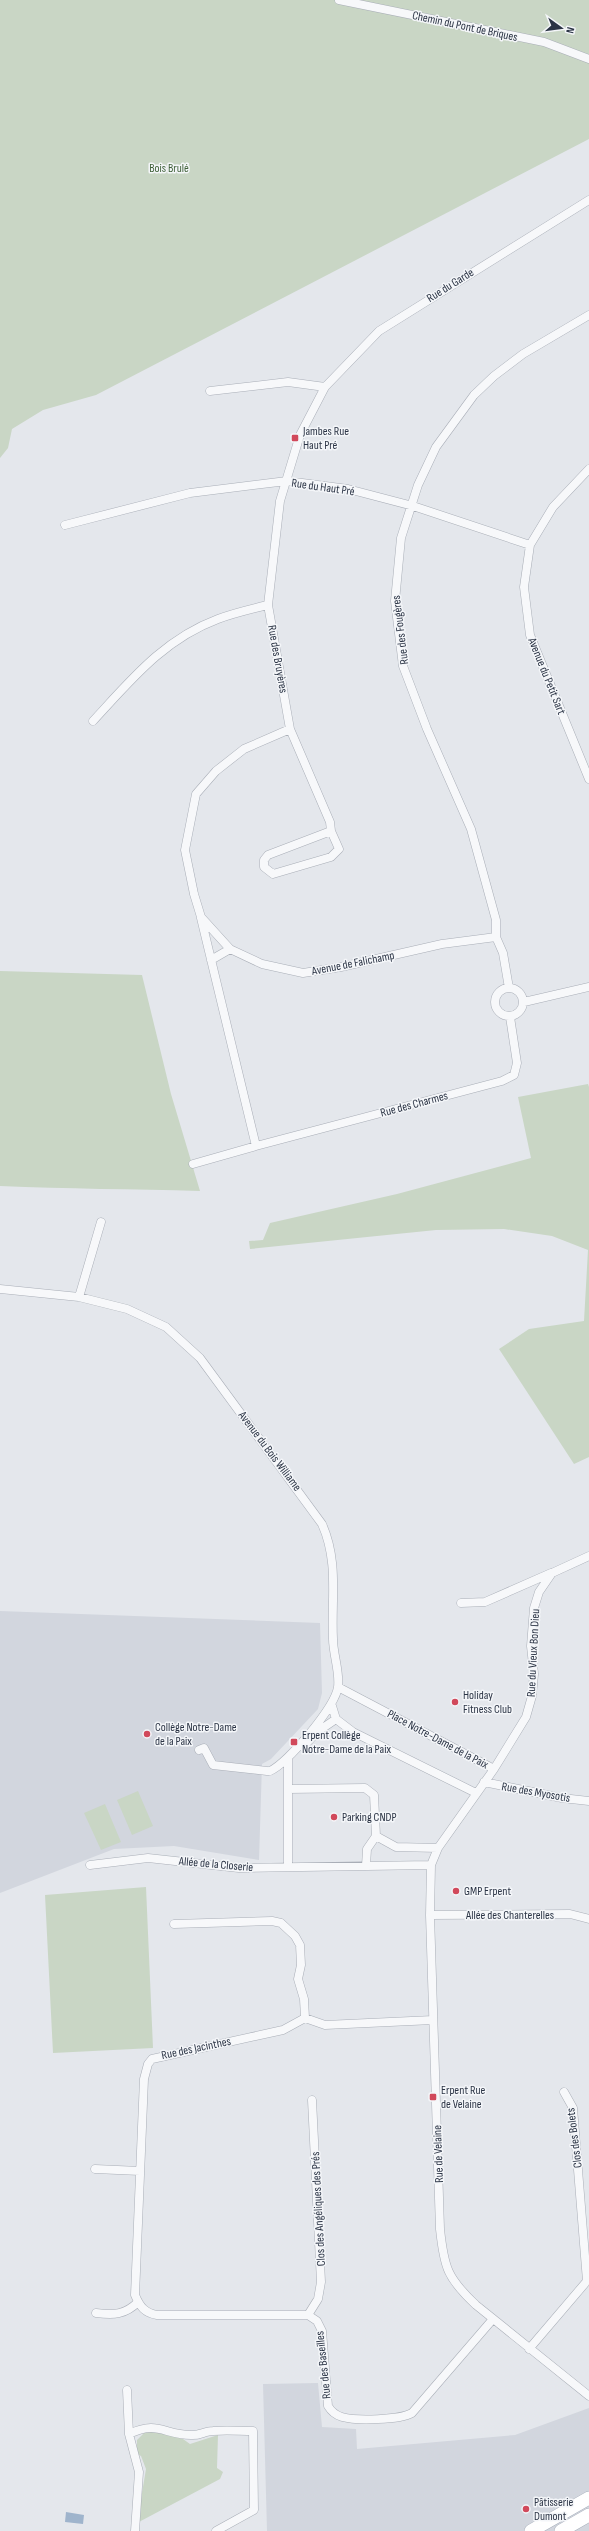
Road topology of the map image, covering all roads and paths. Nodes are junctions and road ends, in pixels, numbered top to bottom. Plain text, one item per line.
1 (339, 0) edge
2 (589, 59) edge
3 (589, 200) edge
4 (589, 315) edge
5 (325, 387) junction
6 (210, 391) dead end
7 (589, 469) edge
8 (287, 481) junction
9 (412, 506) junction
10 (65, 525) dead end
11 (530, 546) junction
12 (268, 605) junction
13 (94, 721) dead end
14 (290, 729) junction
15 (589, 779) edge
16 (331, 831) junction
17 (201, 917) junction
18 (496, 938) junction
19 (230, 949) junction
20 (211, 960) junction
21 (589, 987) edge
22 (509, 988) junction
23 (524, 1002) junction
24 (510, 1017) junction
25 (256, 1146) junction
26 (193, 1164) dead end
27 (101, 1222) dead end
28 (0, 1289) edge
29 (79, 1297) junction
30 (589, 1556) edge
31 (552, 1573) junction
32 (461, 1603) dead end
33 (338, 1687) junction
34 (332, 1706) junction
35 (336, 1719) junction
36 (199, 1750) dead end
37 (288, 1759) junction
38 (494, 1769) junction
39 (288, 1771) junction
40 (484, 1782) junction
41 (288, 1789) junction
42 (476, 1793) junction
43 (589, 1800) edge
44 (376, 1836) junction
45 (438, 1848) junction
46 (90, 1865) dead end
47 (430, 1865) junction
48 (288, 1866) junction
49 (366, 1866) junction
50 (430, 1915) junction
51 (589, 1919) edge
52 (174, 1924) dead end
53 (305, 2018) junction
54 (433, 2020) junction
55 (564, 2092) dead end
56 (312, 2100) dead end
57 (95, 2169) dead end
58 (140, 2171) junction
59 (588, 2281) edge
60 (138, 2302) junction
61 (96, 2313) dead end
62 (308, 2315) junction
63 (494, 2319) junction
64 (529, 2349) junction
65 (127, 2390) dead end
66 (589, 2396) edge
67 (129, 2434) junction
68 (589, 2498) edge
69 (589, 2516) edge
70 (135, 2531) edge
71 (216, 2531) edge
72 (531, 2531) edge
73 (561, 2531) edge

1 - 2 street, Chemin du Pont de Briques
3 - 5 street, Rue du Garde
4 - 9 street, Rue des Fougères
5 - 6 street
5 - 8 street, Rue du Garde
7 - 11 street, Avenue du Petit Sart
8 - 9 street, Rue du Haut Pré
8 - 10 street, Rue du Haut Pré
8 - 12 street, Rue des Bruyères
9 - 11 street, Rue du Haut Pré
9 - 18 street, Rue des Fougères
11 - 15 street, Avenue du Petit Sart
12 - 13 street
12 - 14 street, Rue des Bruyères
14 - 16 street, Rue des Bruyères
14 - 17 street, Avenue de Falichamp
16 - 16 street, Rue des Bruyères
17 - 19 street, Avenue de Falichamp
17 - 20 street
18 - 19 street, Avenue de Falichamp
18 - 22 street
19 - 20 street
20 - 25 street
21 - 23 street
22 - 23 street
22 - 24 street
23 - 24 street
24 - 25 street, Rue des Charmes
25 - 26 street, Rue des Charmes
27 - 29 street
28 - 29 street, Avenue du Bois Williame
29 - 33 street, Avenue du Bois Williame
30 - 31 street
31 - 32 street
31 - 38 street, Rue du Vieux Bon Dieu
33 - 34 street
33 - 38 street, Place Notre-Dame de la Paix
34 - 35 street
34 - 37 street
35 - 39 street
35 - 42 street
36 - 37 street
37 - 39 street
38 - 40 street, Place Notre-Dame de la Paix
39 - 41 street
40 - 42 street, Place Notre-Dame de la Paix
40 - 43 street, Rue des Myosotis
41 - 44 street
41 - 48 street
42 - 45 street
44 - 45 street
44 - 49 street
45 - 47 street, Rue de Velaine
46 - 48 street, Allée de la Closerie
47 - 49 street, Allée de la Closerie
47 - 50 street, Rue de Velaine
48 - 49 street, Allée de la Closerie
50 - 51 street, Allée des Chanterelles
50 - 54 street, Rue de Velaine
52 - 53 street
53 - 54 street
53 - 58 street, Rue des Jacinthes
54 - 63 street, Rue de Velaine
55 - 59 street, Clos des Bolets
56 - 62 street, Clos des Angéliques des Prés
57 - 58 street
58 - 60 street, Rue des Jacinthes
59 - 64 street
60 - 61 street
60 - 62 street, Rue des Baseilles
62 - 63 street, Rue des Baseilles
63 - 64 street, Rue de Velaine
64 - 66 street, Rue de Velaine
65 - 67 street
67 - 70 street
67 - 71 street
68 - 72 main road
69 - 73 main road

